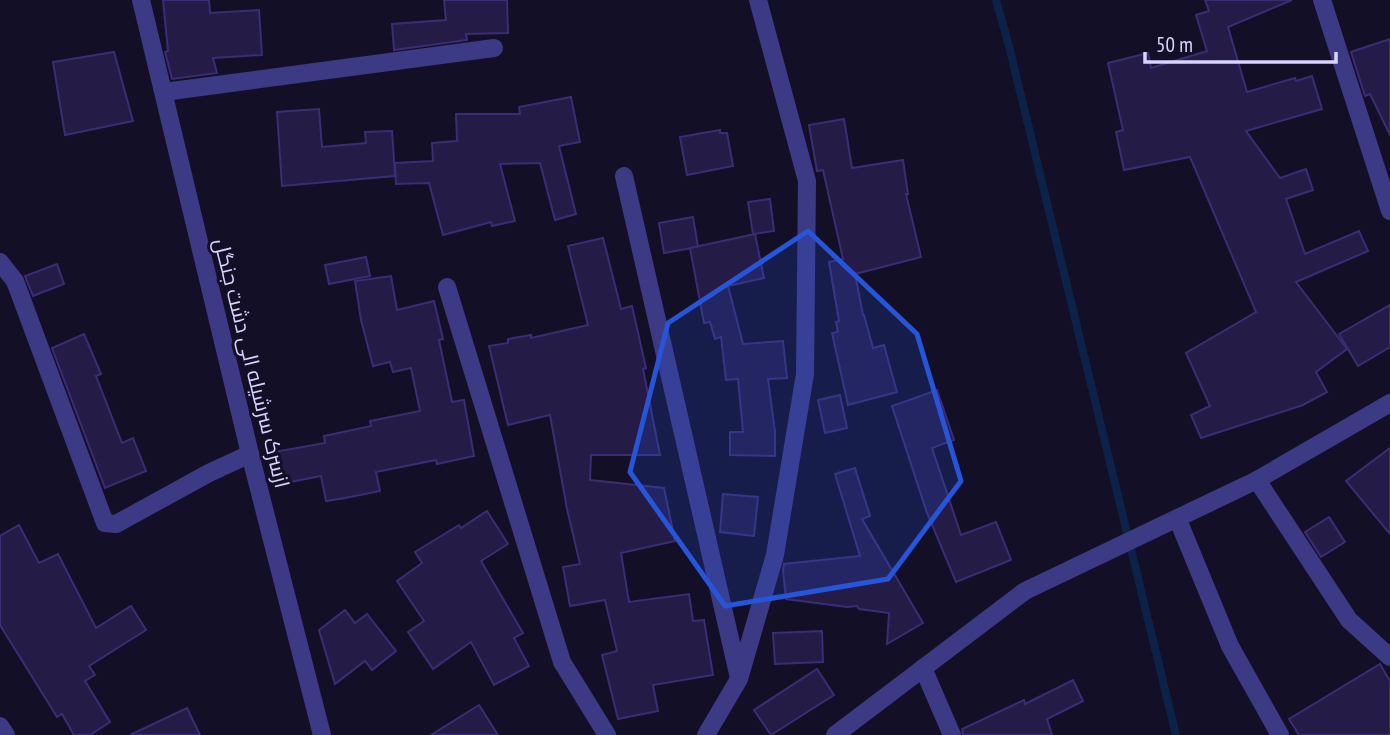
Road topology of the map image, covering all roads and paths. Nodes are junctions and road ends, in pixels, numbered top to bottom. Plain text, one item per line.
1 (141, 0) edge
2 (758, 0) edge
3 (1322, 0) edge
4 (494, 48) dead end
5 (163, 92) junction
6 (624, 176) dead end
7 (1390, 211) edge
8 (0, 262) edge
9 (447, 287) dead end
10 (1390, 403) edge
11 (250, 454) junction
12 (1257, 480) junction
13 (1178, 520) junction
14 (1390, 657) edge
15 (923, 668) junction
16 (739, 679) junction
17 (0, 726) edge
18 (6, 735) edge
19 (322, 735) edge
20 (607, 735) edge
21 (706, 735) edge
22 (835, 735) edge
23 (952, 735) edge
24 (1280, 735) edge

1 - 5 street, ازسرک سرشیله الی دشت جنگل
2 - 16 street
3 - 7 street
4 - 5 street
5 - 11 street, ازسرک سرشیله الی دشت جنگل
6 - 16 street
8 - 11 street
9 - 20 street
10 - 12 street
11 - 19 street, ازسرک سرشیله الی دشت جنگل
12 - 13 street
12 - 14 street
13 - 15 street
13 - 24 street
15 - 22 street
15 - 23 street
16 - 21 street
17 - 18 street

